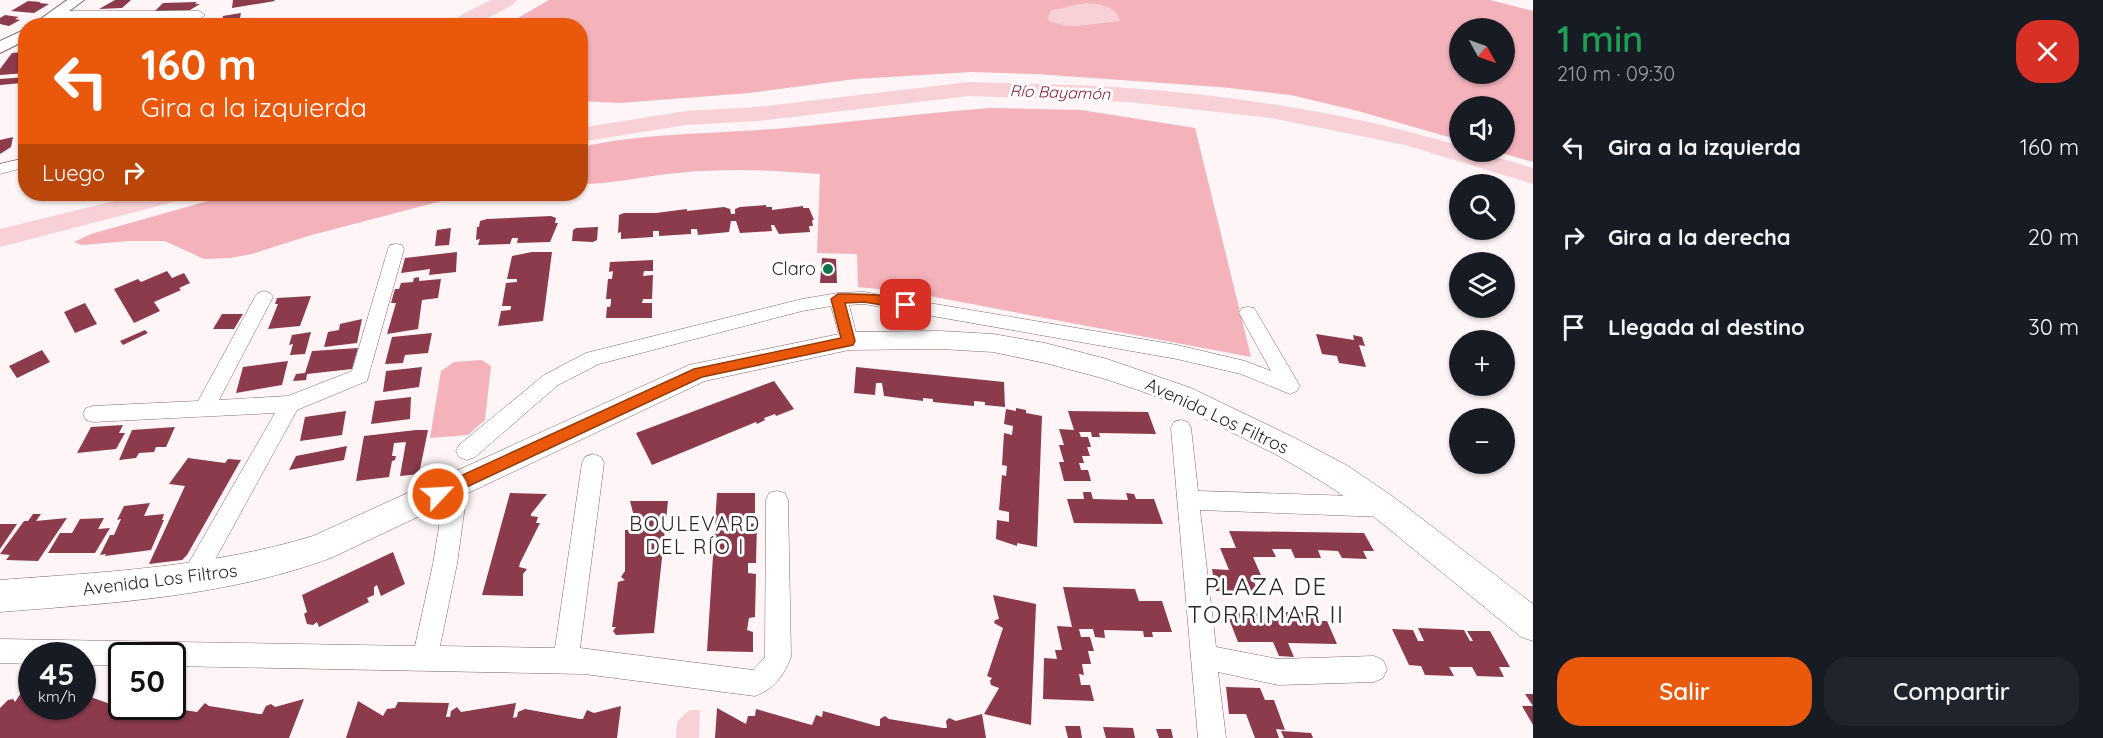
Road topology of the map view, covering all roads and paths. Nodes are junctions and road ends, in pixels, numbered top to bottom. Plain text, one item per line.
1 (77, 0) edge
2 (207, 0) edge
3 (55, 15) junction
4 (50, 18) edge
5 (140, 18) edge
6 (197, 18) edge
7 (18, 39) edge
8 (0, 48) edge
9 (18, 164) edge
10 (0, 169) edge
11 (396, 249) dead end
12 (264, 297) dead end
13 (838, 299) junction
14 (1248, 313) dead end
15 (849, 341) junction
16 (290, 404) junction
17 (205, 407) junction
18 (93, 414) dead end
19 (1181, 428) dead end
20 (467, 451) dead end
21 (593, 463) dead end
22 (457, 484) junction
23 (777, 500) dead end
24 (1188, 500) junction
25 (1384, 507) junction
26 (192, 579) junction
27 (0, 584) edge
28 (11, 597) edge
29 (1533, 625) edge
30 (0, 651) edge
31 (1204, 657) junction
32 (425, 658) junction
33 (566, 660) junction
34 (1374, 669) dead end
35 (1212, 738) edge

1 - 3 street
2 - 6 street
3 - 4 street
3 - 5 street
7 - 8 street
9 - 10 street
11 - 16 street
12 - 17 street
13 - 14 street
13 - 15 street
13 - 20 street
15 - 22 main road, Avenida Los Filtros
15 - 25 main road, Avenida Los Filtros
16 - 17 street
16 - 26 street
17 - 18 street
19 - 24 street
21 - 33 street
22 - 26 main road, Avenida Los Filtros
22 - 32 street
23 - 33 street
24 - 25 street
24 - 31 street
25 - 29 main road, Avenida Los Filtros
26 - 28 main road, Avenida Los Filtros
27 - 28 street
30 - 32 street
31 - 34 street
31 - 35 street
32 - 33 street

